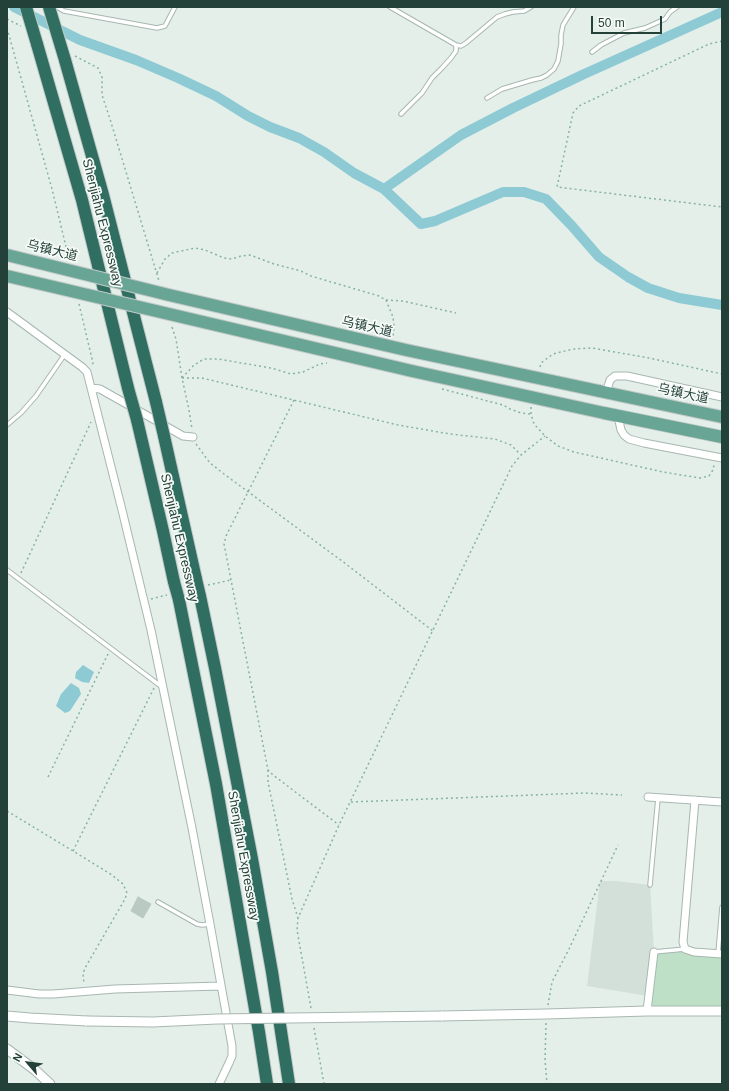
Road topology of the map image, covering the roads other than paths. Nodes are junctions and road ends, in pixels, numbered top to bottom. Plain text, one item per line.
1 (26, 7) edge
2 (49, 7) edge
3 (57, 7) edge
4 (175, 7) edge
5 (390, 7) edge
6 (531, 7) edge
7 (574, 7) edge
8 (677, 7) edge
9 (456, 45) junction
10 (592, 52) dead end
11 (487, 98) dead end
12 (401, 114) dead end
13 (7, 255) edge
14 (7, 276) edge
15 (7, 312) edge
16 (64, 354) junction
17 (91, 388) junction
18 (602, 392) junction
19 (722, 396) edge
20 (618, 416) junction
21 (722, 417) edge
22 (7, 425) edge
23 (192, 437) road end
24 (722, 437) edge
25 (722, 458) edge
26 (7, 570) edge
27 (160, 685) junction
28 (648, 797) dead end
29 (658, 798) junction
30 (695, 800) junction
31 (722, 802) edge
32 (650, 885) dead end
33 (158, 902) dead end
34 (722, 907) edge
35 (210, 924) junction
36 (685, 949) junction
37 (654, 952) joint
38 (720, 954) edge
39 (221, 986) junction
40 (7, 990) edge
41 (647, 1011) junction
42 (722, 1011) edge
43 (7, 1016) edge
44 (7, 1049) edge
45 (50, 1084) edge
46 (219, 1084) edge
47 (266, 1084) edge
48 (289, 1084) edge

1 - 47 highway, Shenjiahu Expressway, bridge
2 - 48 highway, Shenjiahu Expressway, bridge
3 - 4 lane
5 - 9 lane
6 - 9 lane
7 - 11 lane
8 - 10 lane
9 - 12 lane
13 - 18 main road, 乌镇大道, bridge
14 - 20 main road, bridge
15 - 16 street
16 - 17 street
16 - 22 lane
17 - 23 street
17 - 27 street
18 - 19 street
18 - 21 main road, 乌镇大道
20 - 24 main road
20 - 25 street
26 - 27 lane
27 - 35 street
28 - 29 street
29 - 30 street
29 - 32 lane
30 - 31 street
30 - 36 street
33 - 35 lane
34 - 38 lane
35 - 39 street
36 - 37 lane
36 - 38 street
37 - 41 street
39 - 40 street
39 - 46 street
41 - 42 street
41 - 43 street, bridge
44 - 45 street

